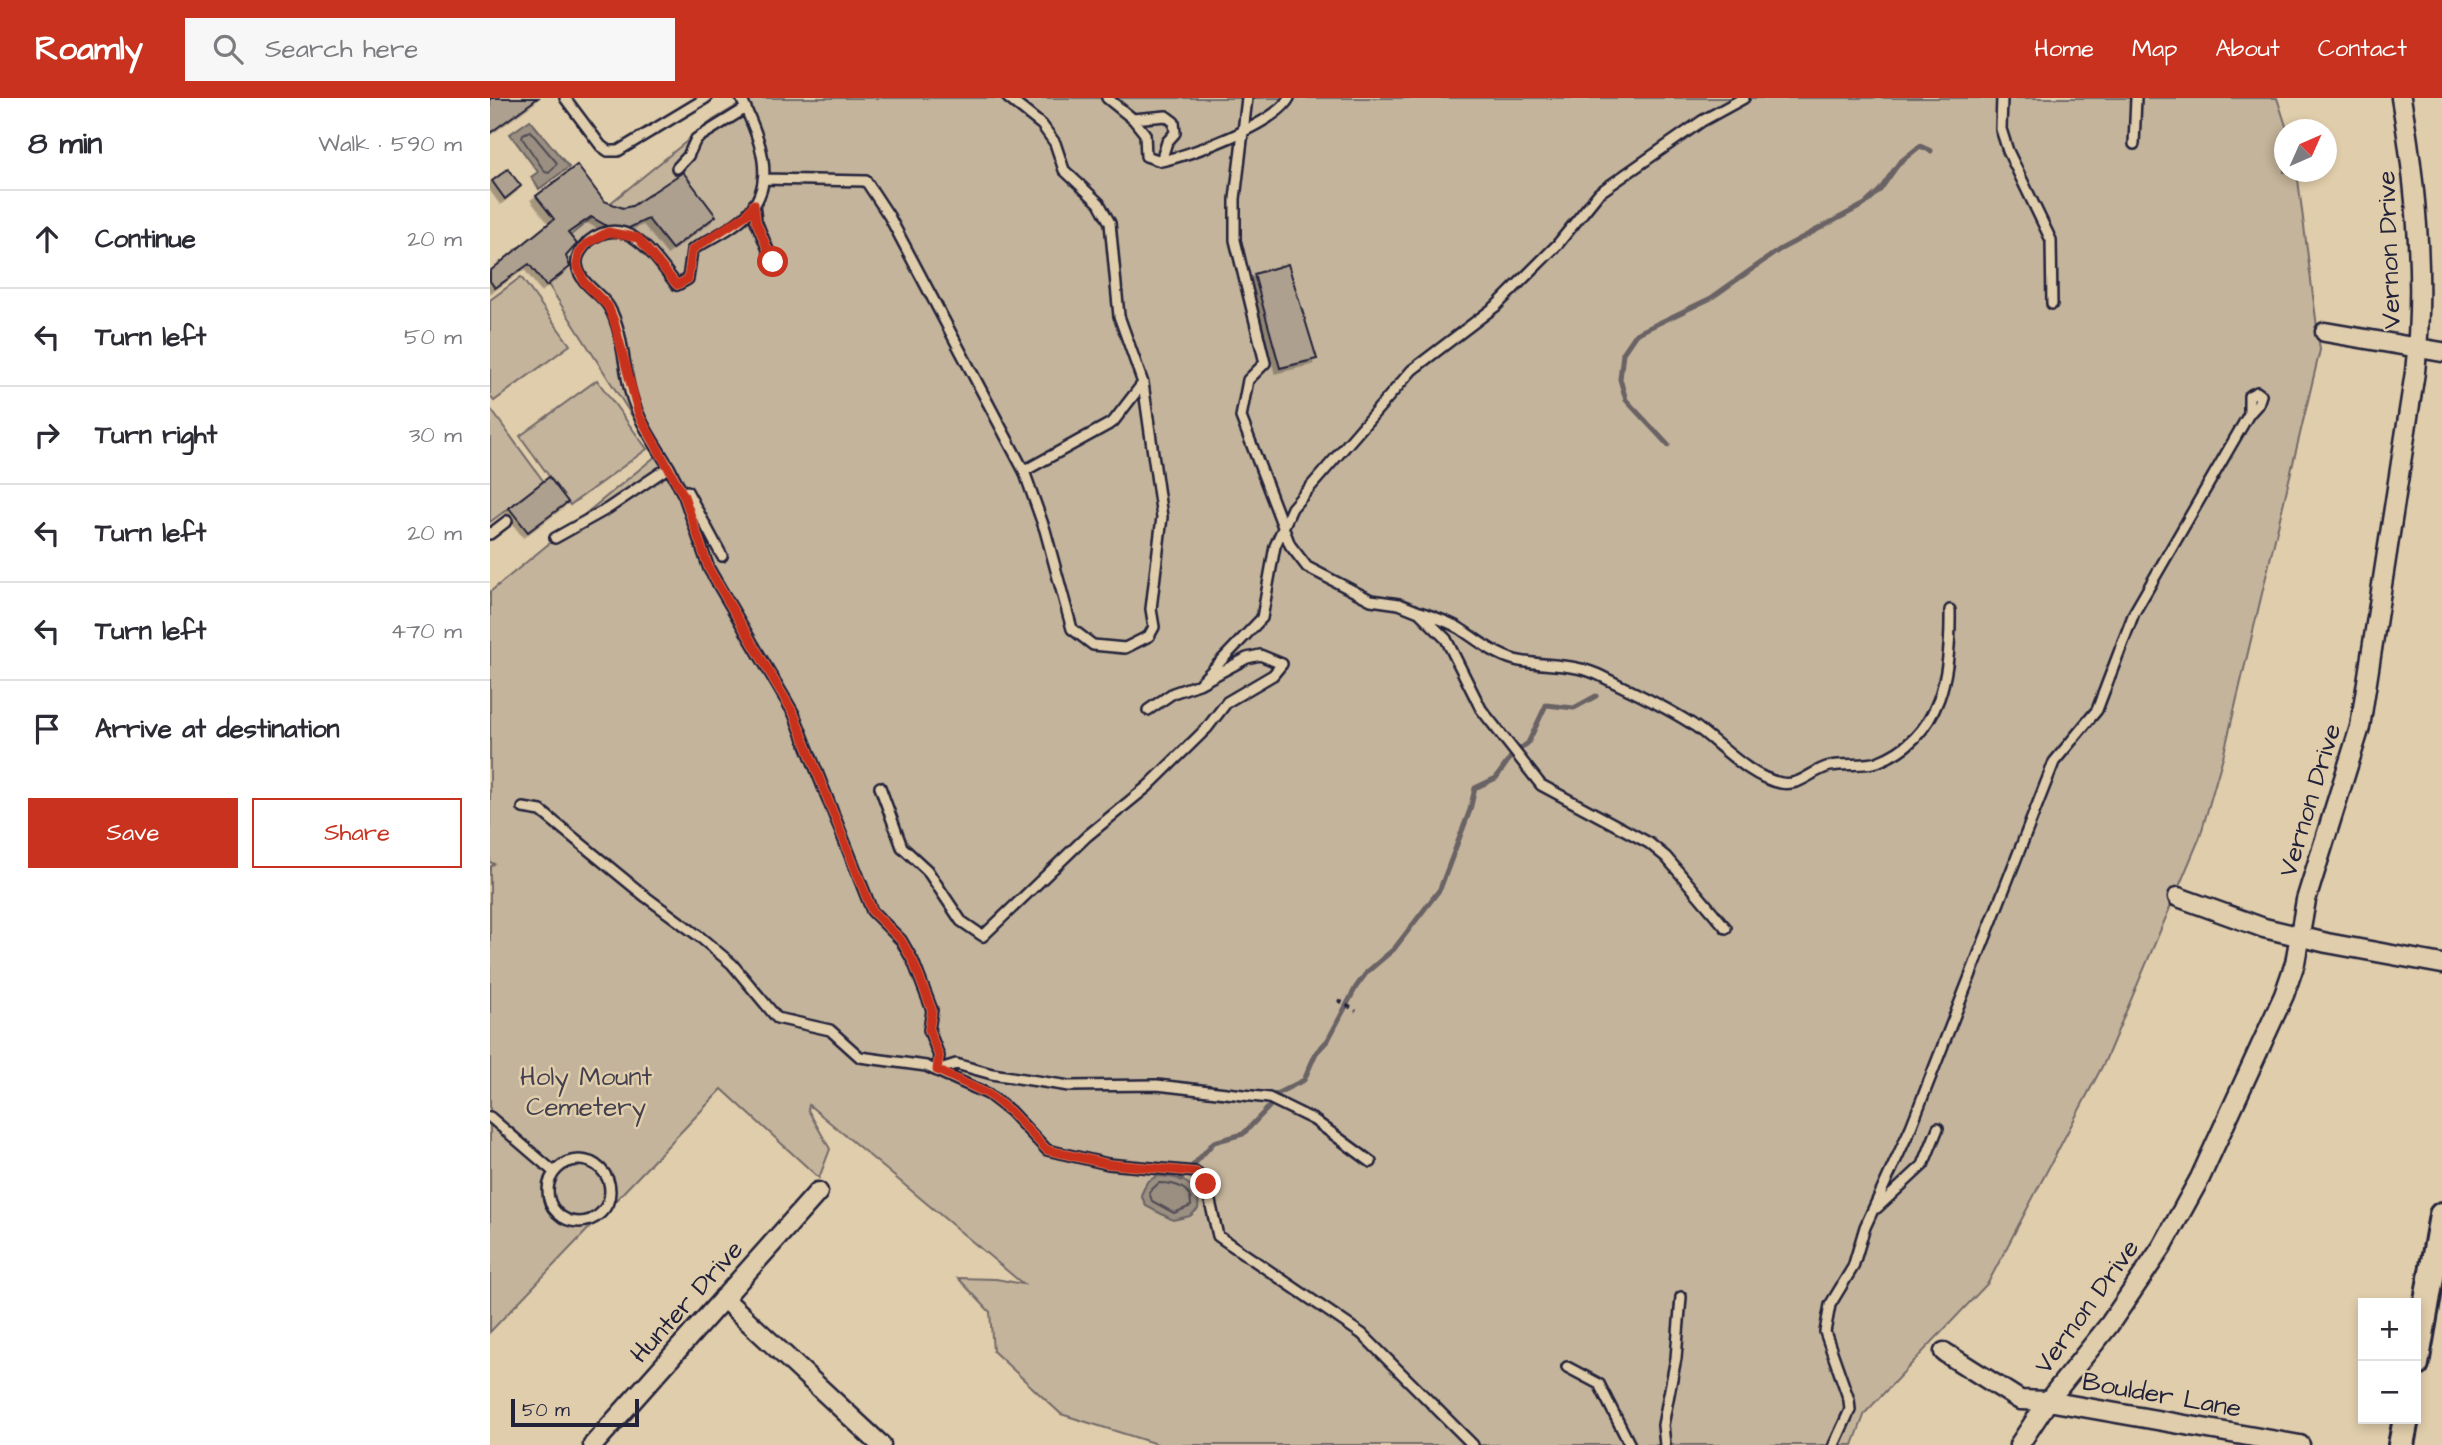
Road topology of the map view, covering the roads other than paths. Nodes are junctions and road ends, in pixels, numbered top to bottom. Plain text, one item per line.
1 (565, 98) edge
2 (706, 98) edge
3 (741, 98) edge
4 (1008, 98) edge
5 (1107, 98) edge
6 (1247, 98) edge
7 (1289, 98) edge
8 (1744, 98) edge
9 (2002, 98) edge
10 (2136, 98) edge
11 (2401, 98) edge
12 (746, 108) junction
13 (1133, 119) junction
14 (1244, 129) junction
15 (2134, 144) dead end
16 (1161, 161) junction
17 (677, 168) dead end
18 (763, 179) junction
19 (754, 204) junction
20 (773, 262) dead end
21 (2052, 304) dead end
22 (2325, 331) dead end
23 (2417, 348) junction
24 (2442, 352) edge
25 (1143, 383) junction
26 (2249, 414) dead end
27 (669, 467) junction
28 (1024, 471) junction
29 (507, 521) dead end
30 (1283, 528) junction
31 (490, 534) edge
32 (555, 538) dead end
33 (722, 556) dead end
34 (1950, 610) dead end
35 (1419, 611) junction
36 (1199, 684) junction
37 (1148, 710) dead end
38 (880, 787) dead end
39 (523, 808) dead end
40 (2178, 897) dead end
41 (1726, 928) dead end
42 (2300, 937) junction
43 (2442, 964) edge
44 (937, 1070) junction
45 (490, 1117) edge
46 (1938, 1128) dead end
47 (1371, 1162) dead end
48 (554, 1172) junction
49 (818, 1192) dead end
50 (2442, 1215) edge
51 (1871, 1216) junction
52 (1681, 1297) dead end
53 (723, 1298) junction
54 (1944, 1352) dead end
55 (2417, 1361) edge
56 (1567, 1367) dead end
57 (2048, 1401) junction
58 (2405, 1424) edge
59 (2268, 1442) edge
60 (593, 1445) edge
61 (881, 1445) edge
62 (1474, 1445) edge
63 (1630, 1445) edge
64 (1665, 1445) edge
65 (1834, 1445) edge
66 (2019, 1445) edge
67 (2300, 1445) edge
68 (2401, 1445) edge

1 - 2 lane
3 - 12 lane
4 - 25 lane
5 - 13 lane
6 - 14 lane
7 - 14 lane
8 - 30 lane
9 - 21 lane
10 - 15 lane
11 - 23 street, Vernon Drive
12 - 17 lane
12 - 18 lane
13 - 16 lane
13 - 16 lane
14 - 16 lane
14 - 30 lane
18 - 19 lane
18 - 28 lane
19 - 20 lane
19 - 27 lane
22 - 23 street
23 - 24 street
23 - 42 street, Vernon Drive
25 - 28 lane
25 - 28 lane
26 - 51 lane
27 - 32 lane
27 - 33 lane
27 - 44 lane
29 - 31 lane
30 - 35 lane
30 - 36 lane
34 - 35 lane
35 - 41 lane
36 - 37 lane
36 - 38 lane
39 - 44 lane
40 - 42 street
42 - 43 street
42 - 57 street, Vernon Drive
44 - 47 lane
44 - 62 lane
45 - 48 lane
46 - 51 lane
48 - 48 lane
49 - 53 street, Hunter Drive
50 - 55 street
51 - 65 lane
52 - 64 lane
53 - 60 street, Hunter Drive
53 - 61 street
54 - 57 street, Boulder Lane
56 - 63 lane
57 - 59 street, Boulder Lane
57 - 66 street, Vernon Drive
58 - 68 street
59 - 67 street, Boulder Lane

